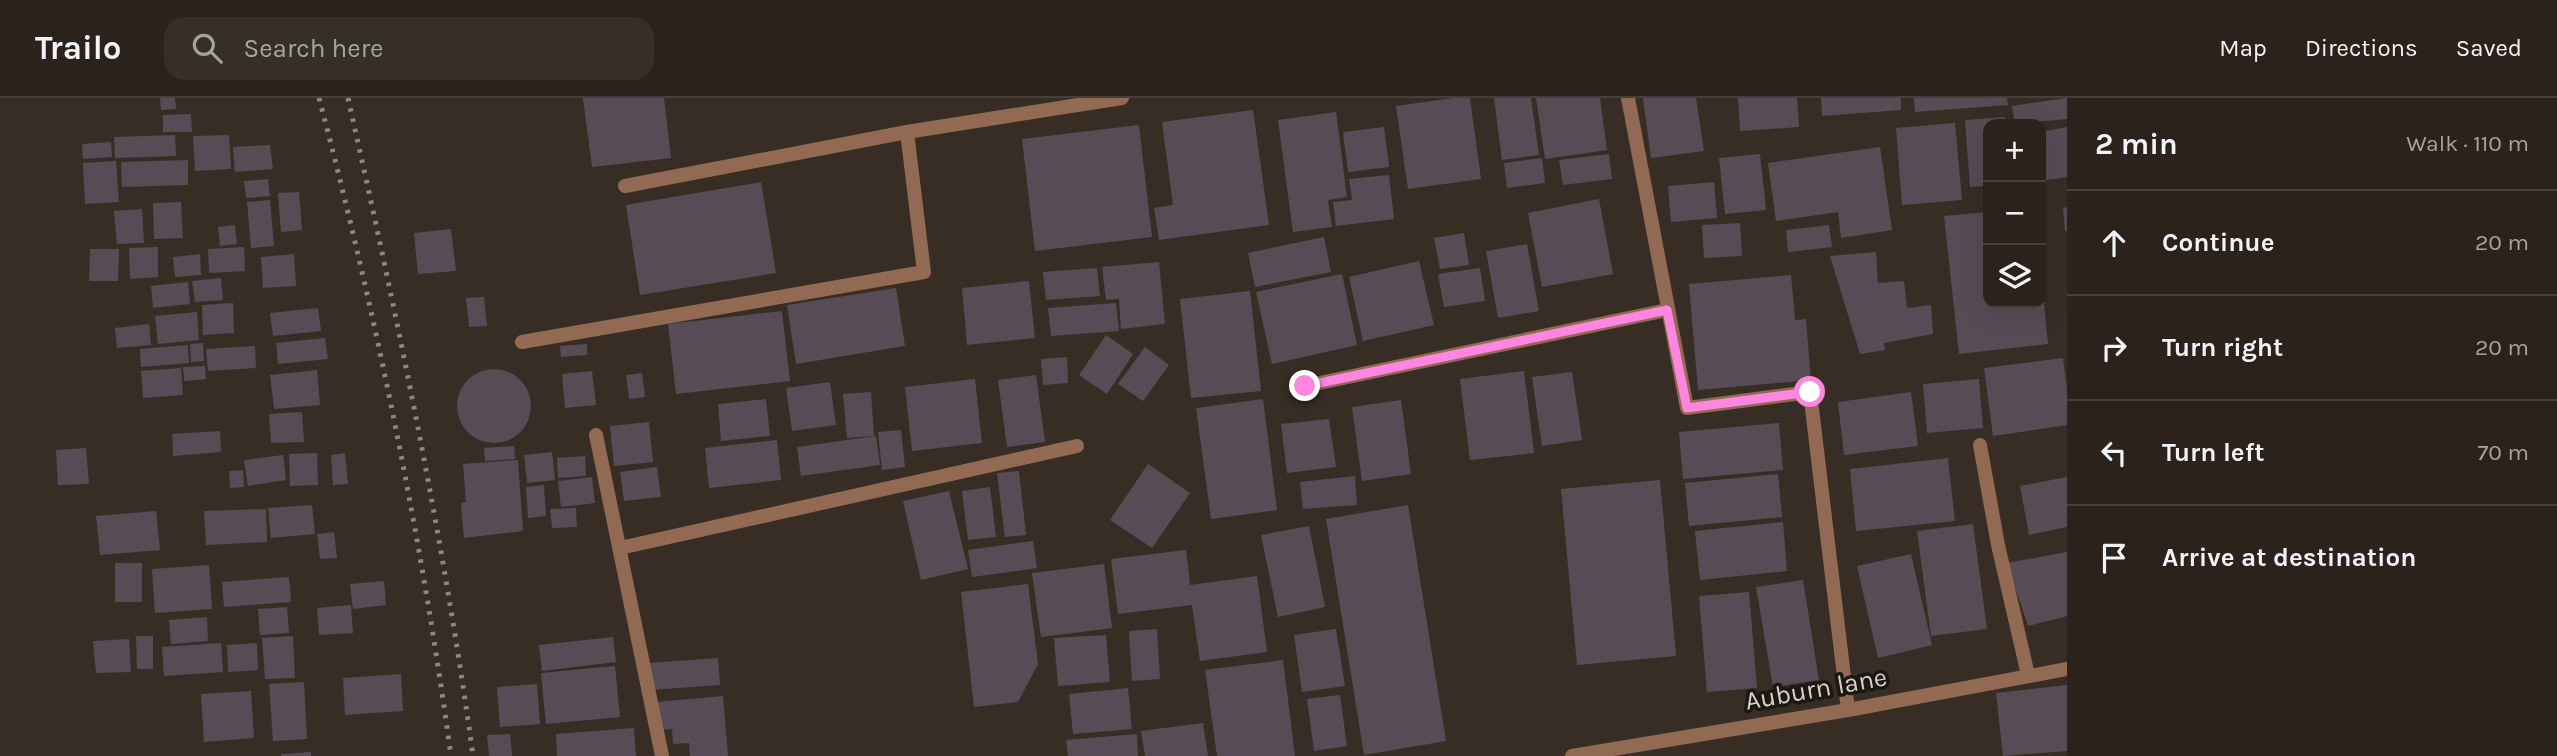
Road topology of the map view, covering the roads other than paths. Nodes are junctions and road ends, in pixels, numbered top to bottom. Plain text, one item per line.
1 (1122, 98) edge
2 (1628, 98) edge
3 (907, 132) junction
4 (625, 186) dead end
5 (1667, 310) junction
6 (522, 342) dead end
7 (1305, 386) dead end
8 (596, 435) dead end
9 (1980, 445) dead end
10 (1077, 446) dead end
11 (620, 548) junction
12 (2067, 669) edge
13 (2028, 675) junction
14 (1848, 710) junction
15 (1579, 755) edge
16 (662, 756) edge

1 - 3 street
2 - 5 street
3 - 4 street
3 - 6 street
5 - 7 street
5 - 14 street
8 - 11 street
9 - 13 street
10 - 11 street
11 - 16 street
12 - 13 street, Auburn lane
13 - 14 street, Auburn lane
14 - 15 street, Auburn lane

